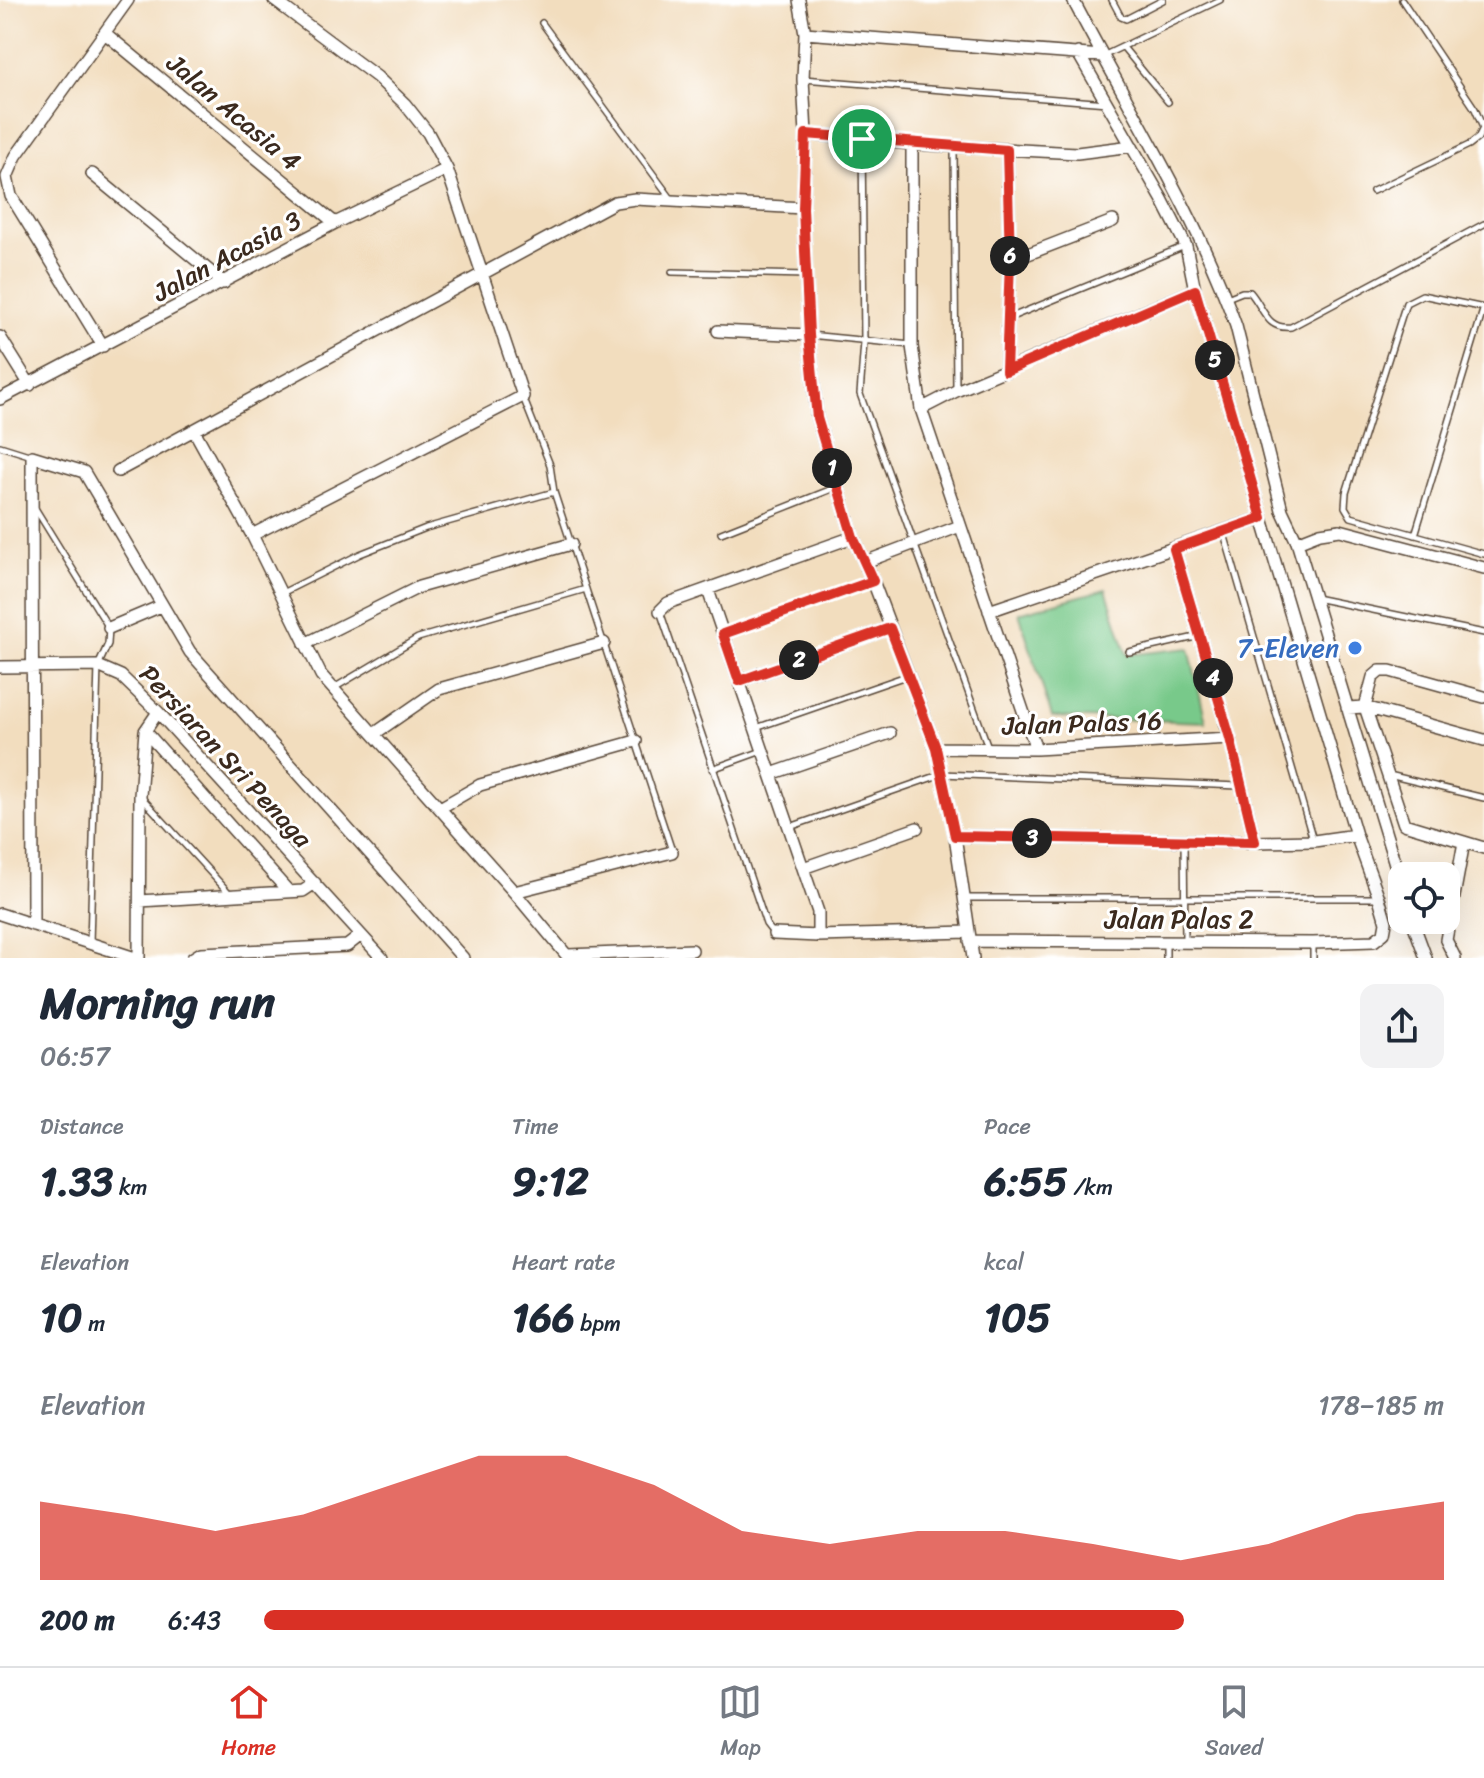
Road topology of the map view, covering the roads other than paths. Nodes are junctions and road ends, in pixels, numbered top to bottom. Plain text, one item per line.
1 (128, 0) edge
2 (274, 0) edge
3 (799, 0) edge
4 (1072, 0) edge
5 (1112, 0) edge
6 (1163, 0) edge
7 (1220, 0) edge
8 (1402, 0) edge
9 (542, 23) dead end
10 (805, 33) junction
11 (106, 34) junction
12 (1123, 47) junction
13 (1078, 53) junction
14 (1102, 56) junction
15 (803, 79) junction
16 (1168, 102) dead end
17 (1108, 104) junction
18 (806, 134) junction
19 (862, 139) junction
20 (912, 144) junction
21 (1132, 146) junction
22 (954, 147) junction
23 (1007, 150) junction
24 (447, 169) junction
25 (92, 174) dead end
26 (1373, 191) dead end
27 (673, 201) junction
28 (803, 208) junction
29 (1113, 221) dead end
30 (335, 223) junction
31 (1484, 224) edge
32 (1186, 246) junction
33 (1010, 261) junction
34 (672, 272) dead end
35 (483, 275) junction
36 (806, 275) junction
37 (224, 283) junction
38 (1195, 290) junction
39 (1226, 298) junction
40 (1484, 308) edge
41 (1009, 319) junction
42 (718, 331) dead end
43 (809, 335) junction
44 (0, 337) edge
45 (864, 342) junction
46 (103, 346) junction
47 (912, 346) junction
48 (1006, 371) junction
49 (30, 385) junction
50 (956, 391) junction
51 (523, 396) junction
52 (0, 399) edge
53 (921, 409) junction
54 (195, 432) junction
55 (0, 446) edge
56 (32, 456) junction
57 (118, 471) dead end
58 (837, 487) junction
59 (554, 492) junction
60 (33, 505) junction
61 (1262, 518) junction
62 (960, 526) junction
63 (1223, 530) junction
64 (721, 533) dead end
65 (252, 535) junction
66 (1415, 535) junction
67 (853, 537) junction
68 (1297, 542) junction
69 (571, 544) junction
70 (913, 545) junction
71 (1174, 549) junction
72 (1484, 554) edge
73 (865, 562) junction
74 (1484, 568) edge
75 (873, 581) junction
76 (586, 589) junction
77 (708, 590) junction
78 (281, 594) junction
79 (1314, 597) junction
80 (161, 606) junction
81 (660, 611) joint
82 (989, 611) junction
83 (109, 628) junction
84 (890, 628) junction
85 (1484, 633) edge
86 (723, 634) junction
87 (1201, 636) junction
88 (604, 643) junction
89 (305, 644) junction
90 (1129, 652) dead end
91 (33, 666) junction
92 (98, 666) junction
93 (0, 667) edge
94 (909, 675) junction
95 (739, 681) junction
96 (333, 688) junction
97 (1484, 697) edge
98 (1365, 707) junction
99 (1347, 708) junction
100 (158, 712) junction
101 (755, 729) junction
102 (145, 731) junction
103 (890, 733) dead end
104 (374, 734) junction
105 (1230, 738) junction
106 (1484, 740) edge
107 (636, 741) junction
108 (936, 748) junction
109 (988, 749) junction
110 (1036, 749) junction
111 (763, 751) junction
112 (712, 769) junction
113 (771, 774) junction
114 (942, 774) junction
115 (1388, 774) junction
116 (1243, 787) junction
117 (140, 796) junction
118 (1484, 798) edge
119 (440, 808) junction
120 (789, 828) junction
121 (917, 828) dead end
122 (1356, 835) junction
123 (955, 836) junction
124 (1184, 841) junction
125 (1314, 841) junction
126 (1255, 842) junction
127 (1464, 842) junction
128 (1484, 848) edge
129 (672, 852) joint
130 (1394, 862) edge
131 (803, 868) junction
132 (315, 883) junction
133 (289, 892) junction
134 (514, 892) junction
135 (231, 896) junction
136 (1184, 897) junction
137 (964, 898) junction
138 (1379, 898) junction
139 (140, 901) junction
140 (0, 914) edge
141 (33, 925) junction
142 (774, 934) joint
143 (1417, 934) edge
144 (361, 935) junction
145 (818, 936) junction
146 (970, 936) junction
147 (1185, 940) junction
148 (1166, 941) junction
149 (1313, 943) junction
150 (90, 944) junction
151 (692, 950) dead end
152 (569, 957) edge
153 (137, 958) edge
154 (193, 958) edge
155 (382, 958) edge
156 (463, 958) edge
157 (973, 958) edge
158 (1166, 958) edge
159 (1313, 958) edge
160 (1426, 958) edge
161 (1455, 958) edge

1 - 11 street
2 - 24 street
3 - 10 street
4 - 14 street
5 - 6 lane
7 - 12 lane
8 - 26 lane
9 - 27 lane
10 - 13 street
10 - 15 street
11 - 30 street, Jalan Acasia 4
11 - 46 street
12 - 14 lane
12 - 16 lane
13 - 14 street
13 - 17 street
14 - 39 street
15 - 17 lane
15 - 18 street
17 - 21 street
18 - 19 street
18 - 28 street
19 - 20 street
19 - 45 lane
20 - 22 street
20 - 47 street
21 - 23 street
21 - 32 street
22 - 23 street
22 - 50 lane
23 - 33 street
24 - 30 street, Jalan Acasia 3
24 - 35 street
25 - 37 street
27 - 28 street
27 - 35 street
28 - 36 street
29 - 33 street
30 - 37 street, Jalan Acasia 3
31 - 39 lane
32 - 38 street
32 - 41 lane
33 - 41 street
34 - 36 lane
35 - 51 street
35 - 54 street
36 - 43 street
37 - 46 street, Jalan Acasia 3
38 - 48 street
38 - 61 street
39 - 68 street
40 - 66 lane
40 - 66 lane
41 - 48 street
42 - 43 street
43 - 45 lane
43 - 58 street
44 - 49 street
45 - 47 lane
45 - 70 lane
46 - 49 street, Jalan Acasia 3
47 - 53 street
48 - 50 street
49 - 52 street, Jalan Acasia 3
50 - 53 street
51 - 59 lane
51 - 65 street
53 - 62 street
54 - 57 street
54 - 65 street
55 - 56 lane
56 - 60 street
56 - 80 street
58 - 64 lane
58 - 67 street
59 - 69 lane
59 - 78 lane
60 - 83 lane
60 - 91 street
61 - 63 street
61 - 122 street
62 - 70 street
62 - 82 street
63 - 71 street
63 - 125 lane
65 - 78 street
66 - 72 lane
67 - 73 street
67 - 77 street
68 - 74 street
68 - 79 street
69 - 76 lane
69 - 89 street
70 - 73 street
70 - 109 lane
71 - 82 street
71 - 87 street
73 - 75 street
75 - 84 street
75 - 86 lane
76 - 88 lane
76 - 96 lane
77 - 81 street
77 - 86 street
78 - 89 street
79 - 85 lane
79 - 99 street
80 - 83 street
80 - 156 street
81 - 112 lane
82 - 110 street
83 - 92 lane
84 - 94 street
84 - 95 street
86 - 95 street
87 - 90 lane
87 - 105 street
88 - 104 street
88 - 107 lane
89 - 96 street
91 - 92 street, Persiaran Sri Penaga
91 - 93 street, Persiaran Sri Penaga
91 - 141 street
92 - 100 street, Persiaran Sri Penaga
92 - 150 lane
94 - 101 lane
94 - 108 street
95 - 101 street
96 - 104 street
97 - 98 street
98 - 99 street
98 - 106 street
98 - 115 street
99 - 130 street
100 - 102 street
100 - 132 street, Persiaran Sri Penaga
101 - 111 street
102 - 117 street
102 - 133 street
103 - 113 street
104 - 119 street
105 - 110 street, Jalan Palas 16
105 - 116 street
107 - 119 street
107 - 129 lane
108 - 109 street, Jalan Palas 16
108 - 114 street
109 - 110 street, Jalan Palas 16
111 - 112 lane
111 - 113 street
112 - 142 lane
113 - 120 street
114 - 116 lane
114 - 120 lane
114 - 123 street
115 - 118 lane
115 - 127 street
116 - 126 street
117 - 135 lane
117 - 139 street
119 - 134 street
120 - 131 street
121 - 131 street
122 - 125 street
122 - 138 street
123 - 124 street
123 - 137 street
124 - 126 street
124 - 136 lane
125 - 126 street
127 - 128 street
127 - 161 street
129 - 134 street
131 - 145 street
132 - 133 street
132 - 144 street, Persiaran Sri Penaga
133 - 135 street
134 - 152 street
135 - 139 street
136 - 137 lane
136 - 138 lane
136 - 147 lane
137 - 146 street
138 - 149 street, Jalan Palas 2
139 - 153 street
140 - 141 street
141 - 150 street
142 - 145 street, Jalan Palas 2
143 - 160 street
144 - 154 street
144 - 155 street, Persiaran Sri Penaga
145 - 146 street, Jalan Palas 2
146 - 148 street, Jalan Palas 2
146 - 157 street
147 - 148 street, Jalan Palas 2
147 - 149 street, Jalan Palas 2
148 - 158 lane
149 - 159 lane
150 - 153 street
151 - 152 street

